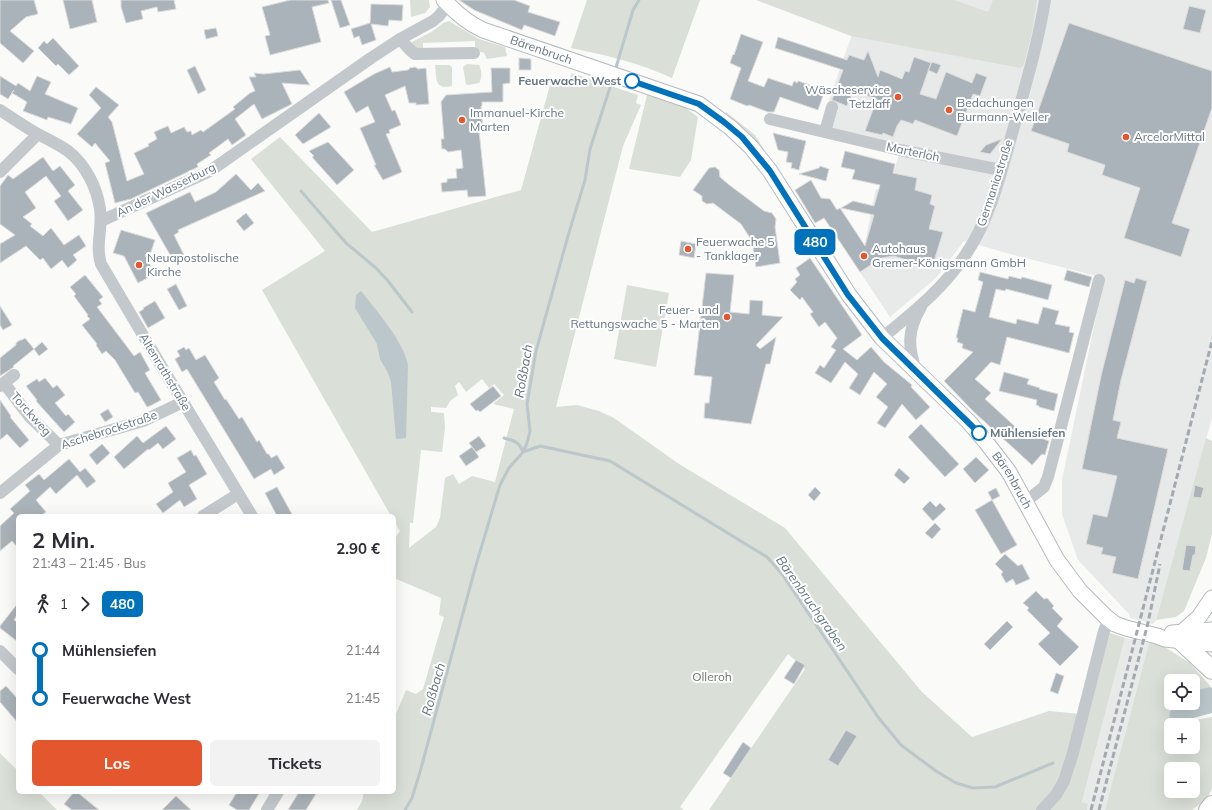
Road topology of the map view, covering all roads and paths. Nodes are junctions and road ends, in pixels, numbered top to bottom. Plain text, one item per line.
1 (1045, 0) edge
2 (447, 1) edge
3 (400, 39) junction
4 (474, 53) dead end
5 (832, 107) dead end
6 (0, 110) edge
7 (770, 119) dead end
8 (825, 132) junction
9 (38, 134) junction
10 (1002, 170) junction
11 (0, 172) edge
12 (101, 221) junction
13 (1099, 280) dead end
14 (924, 303) junction
15 (882, 338) junction
16 (917, 373) junction
17 (14, 375) dead end
18 (2, 384) edge
19 (183, 402) junction
20 (59, 444) junction
21 (0, 493) edge
22 (238, 494) junction
23 (1025, 502) junction
24 (206, 514) edge
25 (251, 514) edge
26 (1212, 598) edge
27 (1109, 619) junction
28 (1212, 630) edge
29 (1181, 637) junction
30 (1212, 644) edge
31 (0, 651) edge
32 (16, 666) edge
33 (1212, 670) edge
34 (277, 794) edge
35 (1212, 805) edge
36 (267, 810) edge
37 (1042, 810) edge
38 (1208, 810) edge

1 - 10 street, Germaniastraße
2 - 3 street, An der Wasserburg
2 - 15 main road, Bärenbruch
3 - 4 street
3 - 12 street, An der Wasserburg
5 - 8 street
6 - 9 street, An der Wasserburg
7 - 8 street, Marterloh
8 - 10 street, Marterloh
9 - 11 street
9 - 12 street, An der Wasserburg
10 - 14 street, Germaniastraße
12 - 19 street, Altenrathstraße
13 - 23 street
14 - 15 street, Germaniastraße
14 - 16 street, Germaniastraße
15 - 16 main road, Bärenbruch
16 - 23 main road, Bärenbruch
17 - 18 street, Torckweg
18 - 20 street, Torckweg
19 - 20 street, Aschebrockstraße
19 - 22 street, Altenrathstraße
20 - 21 street, Aschebrockstraße
22 - 24 street
22 - 25 street, Altenrathstraße
23 - 27 main road, Bärenbruch
26 - 29 main road
27 - 29 main road, Bärenbruch
27 - 37 street
28 - 29 main road, Bärenbruch
29 - 30 main road, Bärenbruch
29 - 33 highway
31 - 32 street
34 - 36 street
35 - 38 highway

